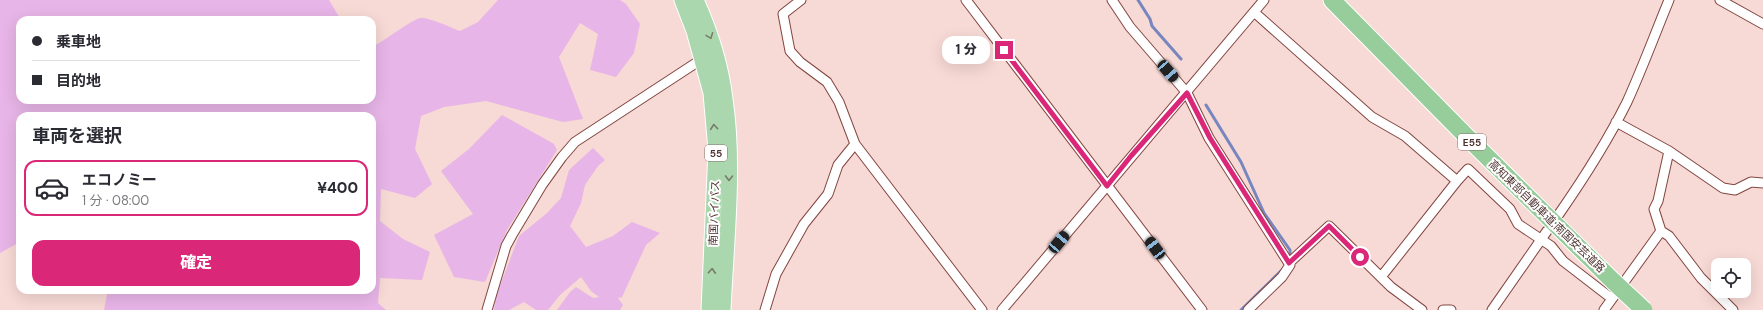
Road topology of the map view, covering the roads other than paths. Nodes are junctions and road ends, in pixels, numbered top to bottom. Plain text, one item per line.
1 (682, 0) edge
2 (696, 0) edge
3 (800, 0) edge
4 (966, 0) edge
5 (1112, 0) edge
6 (1264, 0) edge
7 (1332, 0) edge
8 (1669, 0) edge
9 (1720, 0) edge
10 (1254, 12) junction
11 (1763, 24) edge
12 (702, 59) junction
13 (1187, 93) junction
14 (1616, 122) junction
15 (855, 144) junction
16 (1669, 151) junction
17 (1457, 181) junction
18 (1763, 183) edge
19 (1107, 186) junction
20 (1559, 214) dead end
21 (1547, 231) dead end
22 (1661, 231) junction
23 (1541, 240) junction
24 (1289, 263) junction
25 (1381, 277) junction
26 (1613, 290) junction
27 (487, 310) edge
28 (709, 310) edge
29 (723, 310) edge
30 (765, 310) edge
31 (982, 310) edge
32 (1002, 310) edge
33 (1202, 310) edge
34 (1248, 310) edge
35 (1422, 310) edge
36 (1443, 310) edge
37 (1451, 310) edge
38 (1492, 310) edge
39 (1604, 310) edge
40 (1644, 310) edge
41 (1733, 310) edge

1 - 12 highway, 南国バイパス / 55
2 -> 29 highway, 南国バイパス / 55
3 - 15 street
4 - 19 street
5 - 13 street
6 - 10 street
7 - 26 highway, 高知東部自動車道;南国安芸道路 / E55
8 - 14 street
9 - 11 street
10 - 13 street
10 - 17 street
12 - 27 street
28 -> 12 highway, 南国バイパス / 55
13 - 19 street
13 - 24 street
14 - 16 street
14 - 20 street
15 - 30 street
15 - 31 street
16 - 18 street
16 - 22 street
17 - 23 street
17 - 25 street
19 - 32 street
19 - 33 street
21 - 23 street
22 - 26 street
22 - 41 street
23 - 26 street
23 - 38 street
24 - 25 street
24 - 34 street
25 - 35 street
26 - 39 street
26 - 40 highway, 高知東部自動車道;南国安芸道路 / E55, bridge
36 - 37 street

